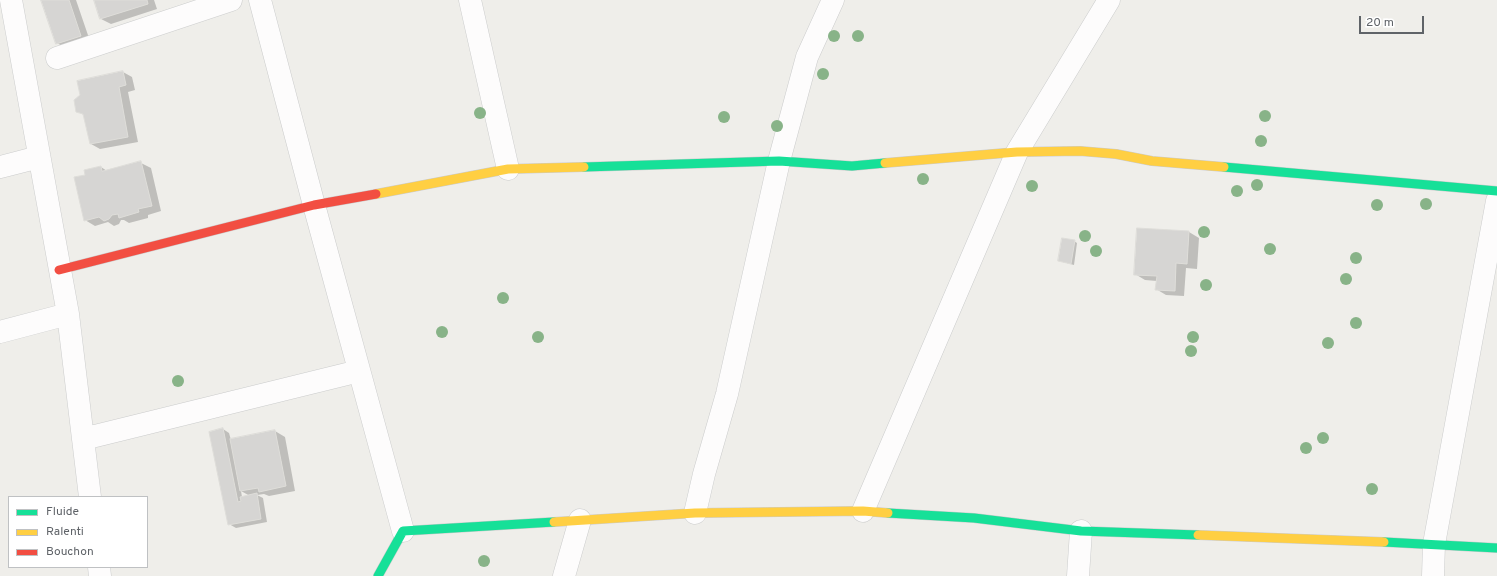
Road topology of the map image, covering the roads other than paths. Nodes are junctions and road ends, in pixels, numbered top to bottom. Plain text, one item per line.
1 (11, 0) edge
2 (231, 0) edge
3 (260, 0) edge
4 (470, 0) edge
5 (834, 0) edge
6 (1109, 0) edge
7 (57, 58) dead end
8 (1017, 152) junction
9 (39, 157) junction
10 (779, 161) junction
11 (0, 167) edge
12 (508, 169) junction
13 (1497, 191) edge
14 (1497, 201) edge
15 (314, 205) junction
16 (59, 270) junction
17 (68, 314) junction
18 (0, 332) edge
19 (359, 371) junction
20 (83, 439) junction
21 (90, 496) edge
22 (863, 511) junction
23 (695, 513) junction
24 (580, 520) junction
25 (1081, 530) junction
26 (404, 531) junction
27 (1434, 544) junction
28 (1497, 548) edge
29 (378, 576) edge
30 (564, 576) edge
31 (1078, 576) edge
32 (1432, 576) edge

1 - 9 street
2 - 7 street
3 - 15 street
4 - 12 street
5 - 10 street
6 - 8 street
8 - 10 street
8 - 13 street
8 - 22 street
9 - 11 street
9 - 16 street
10 - 12 street
10 - 23 street
12 - 15 street
14 - 27 street
15 - 16 street
15 - 19 street
16 - 17 street
17 - 18 street
17 - 20 street
19 - 20 street
19 - 26 street
20 - 21 street
22 - 23 street
22 - 25 street
23 - 24 street
24 - 26 street
24 - 30 street
25 - 27 street
25 - 31 street
26 - 29 street
27 - 28 street
27 - 32 street

